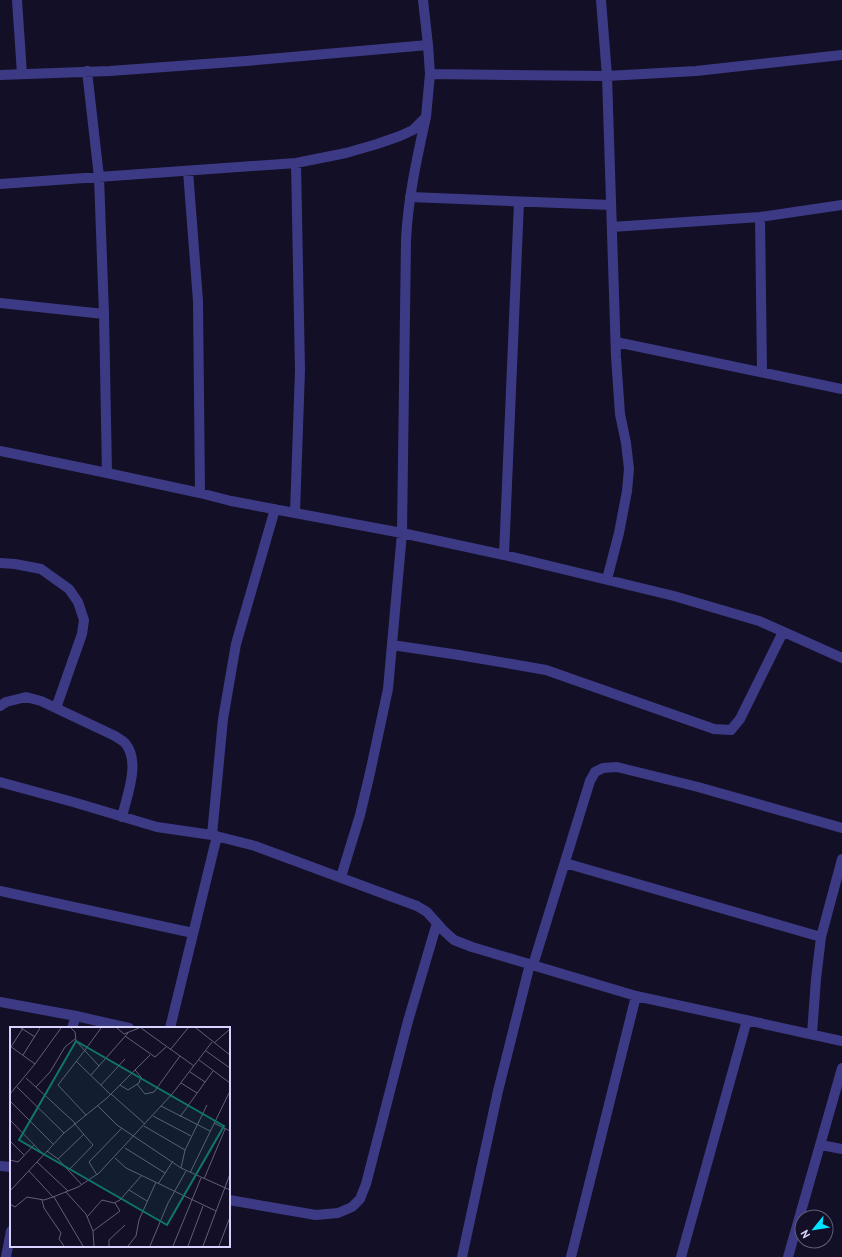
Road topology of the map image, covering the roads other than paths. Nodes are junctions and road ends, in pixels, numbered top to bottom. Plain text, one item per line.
1 (17, 0) edge
2 (423, 0) edge
3 (601, 0) edge
4 (428, 44) junction
5 (842, 55) edge
6 (87, 71) junction
7 (22, 74) junction
8 (430, 74) junction
9 (0, 75) edge
10 (607, 76) junction
11 (426, 117) junction
12 (296, 163) junction
13 (188, 171) junction
14 (99, 177) junction
15 (0, 184) edge
16 (410, 197) junction
17 (519, 202) junction
18 (611, 205) junction
19 (842, 205) edge
20 (760, 217) junction
21 (612, 227) junction
22 (0, 303) edge
23 (104, 314) junction
24 (616, 342) junction
25 (762, 372) junction
26 (842, 388) edge
27 (0, 451) edge
28 (107, 473) junction
29 (200, 493) junction
30 (276, 510) junction
31 (295, 513) junction
32 (402, 533) junction
33 (504, 555) junction
34 (0, 563) edge
35 (607, 579) junction
36 (783, 632) junction
37 (392, 645) junction
38 (842, 658) edge
39 (0, 706) edge
40 (56, 708) junction
41 (0, 782) edge
42 (122, 817) junction
43 (842, 828) edge
44 (215, 836) junction
45 (842, 859) edge
46 (565, 863) junction
47 (341, 878) junction
48 (0, 891) edge
49 (437, 923) junction
50 (193, 933) junction
51 (821, 937) junction
52 (531, 964) junction
53 (636, 996) junction
54 (0, 1002) edge
55 (76, 1016) junction
56 (747, 1020) junction
57 (72, 1027) edge
58 (125, 1027) edge
59 (170, 1027) edge
60 (812, 1034) junction
61 (842, 1041) edge
62 (842, 1068) edge
63 (820, 1145) junction
64 (842, 1149) edge
65 (0, 1166) edge
66 (10, 1167) edge
67 (230, 1200) edge
68 (10, 1236) edge
69 (6, 1257) edge
70 (462, 1257) edge
71 (571, 1257) edge
72 (681, 1257) edge
73 (788, 1257) edge

1 - 7 street
2 - 4 street
3 - 10 street
4 - 6 street
4 - 8 street
5 - 10 street
6 - 7 street
6 - 14 street
7 - 9 street
8 - 10 street
8 - 11 street
10 - 18 street
11 - 12 street
11 - 16 street
12 - 13 street
12 - 31 street
13 - 14 street
13 - 29 street
14 - 15 street
14 - 23 street
16 - 17 street
16 - 32 street
17 - 18 street
17 - 33 street
18 - 21 street
19 - 20 street
20 - 21 street
20 - 25 street
21 - 24 street
22 - 23 street
23 - 28 street
24 - 25 street
24 - 35 street
25 - 26 street
27 - 28 street
28 - 29 street
29 - 30 street
30 - 31 street
30 - 44 street
31 - 32 street
32 - 33 street
32 - 37 street
33 - 35 street
34 - 40 street
35 - 36 street
36 - 37 street
36 - 38 street
37 - 47 street
39 - 40 street
40 - 42 street
41 - 42 street
42 - 44 street
43 - 46 street
44 - 47 street
44 - 50 street
45 - 51 street
46 - 51 street
46 - 52 street
47 - 49 street
48 - 50 street
49 - 52 street
49 - 67 street
50 - 59 street
51 - 60 street
52 - 53 street
52 - 70 street
53 - 56 street
53 - 71 street
54 - 55 street
55 - 57 street
55 - 58 street
56 - 60 street
56 - 72 street
60 - 61 street
62 - 63 street
63 - 64 street
63 - 73 street
65 - 66 street
68 - 69 street

